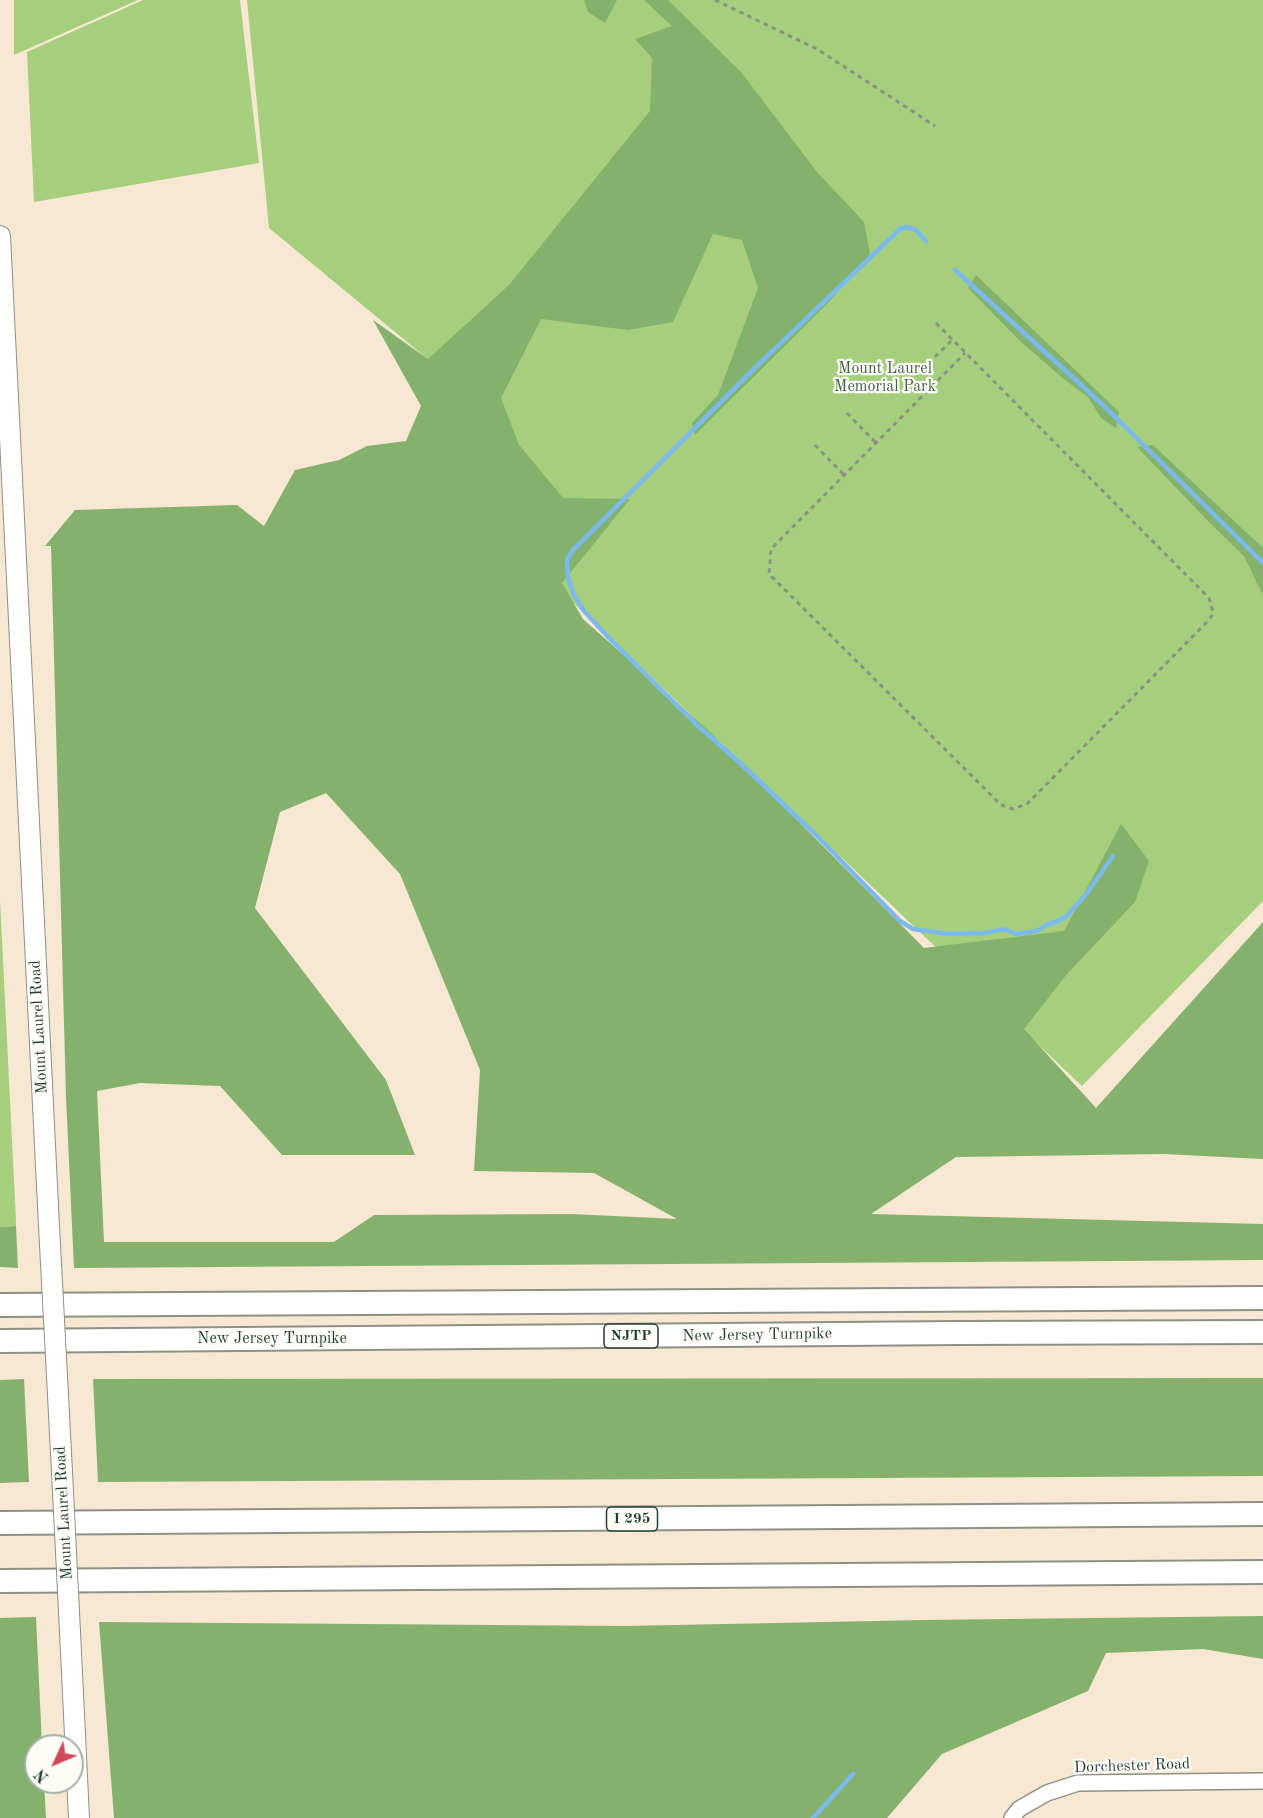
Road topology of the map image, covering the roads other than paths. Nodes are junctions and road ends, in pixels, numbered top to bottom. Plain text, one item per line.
1 (0, 237) edge
2 (8, 540) edge
3 (1263, 1298) edge
4 (0, 1305) edge
5 (1263, 1332) edge
6 (0, 1341) edge
7 (1263, 1515) edge
8 (0, 1523) edge
9 (1263, 1572) edge
10 (0, 1581) edge
11 (1263, 1781) edge
12 (79, 1818) edge
13 (1012, 1818) edge

1 - 2 main road, Mount Laurel Road
2 - 12 main road, Mount Laurel Road, bridge
3 - 4 highway, New Jersey Turnpike / NJTP
5 - 6 highway, New Jersey Turnpike / NJTP
7 - 8 highway, I 295
9 - 10 highway
11 - 13 street, Dorchester Road

